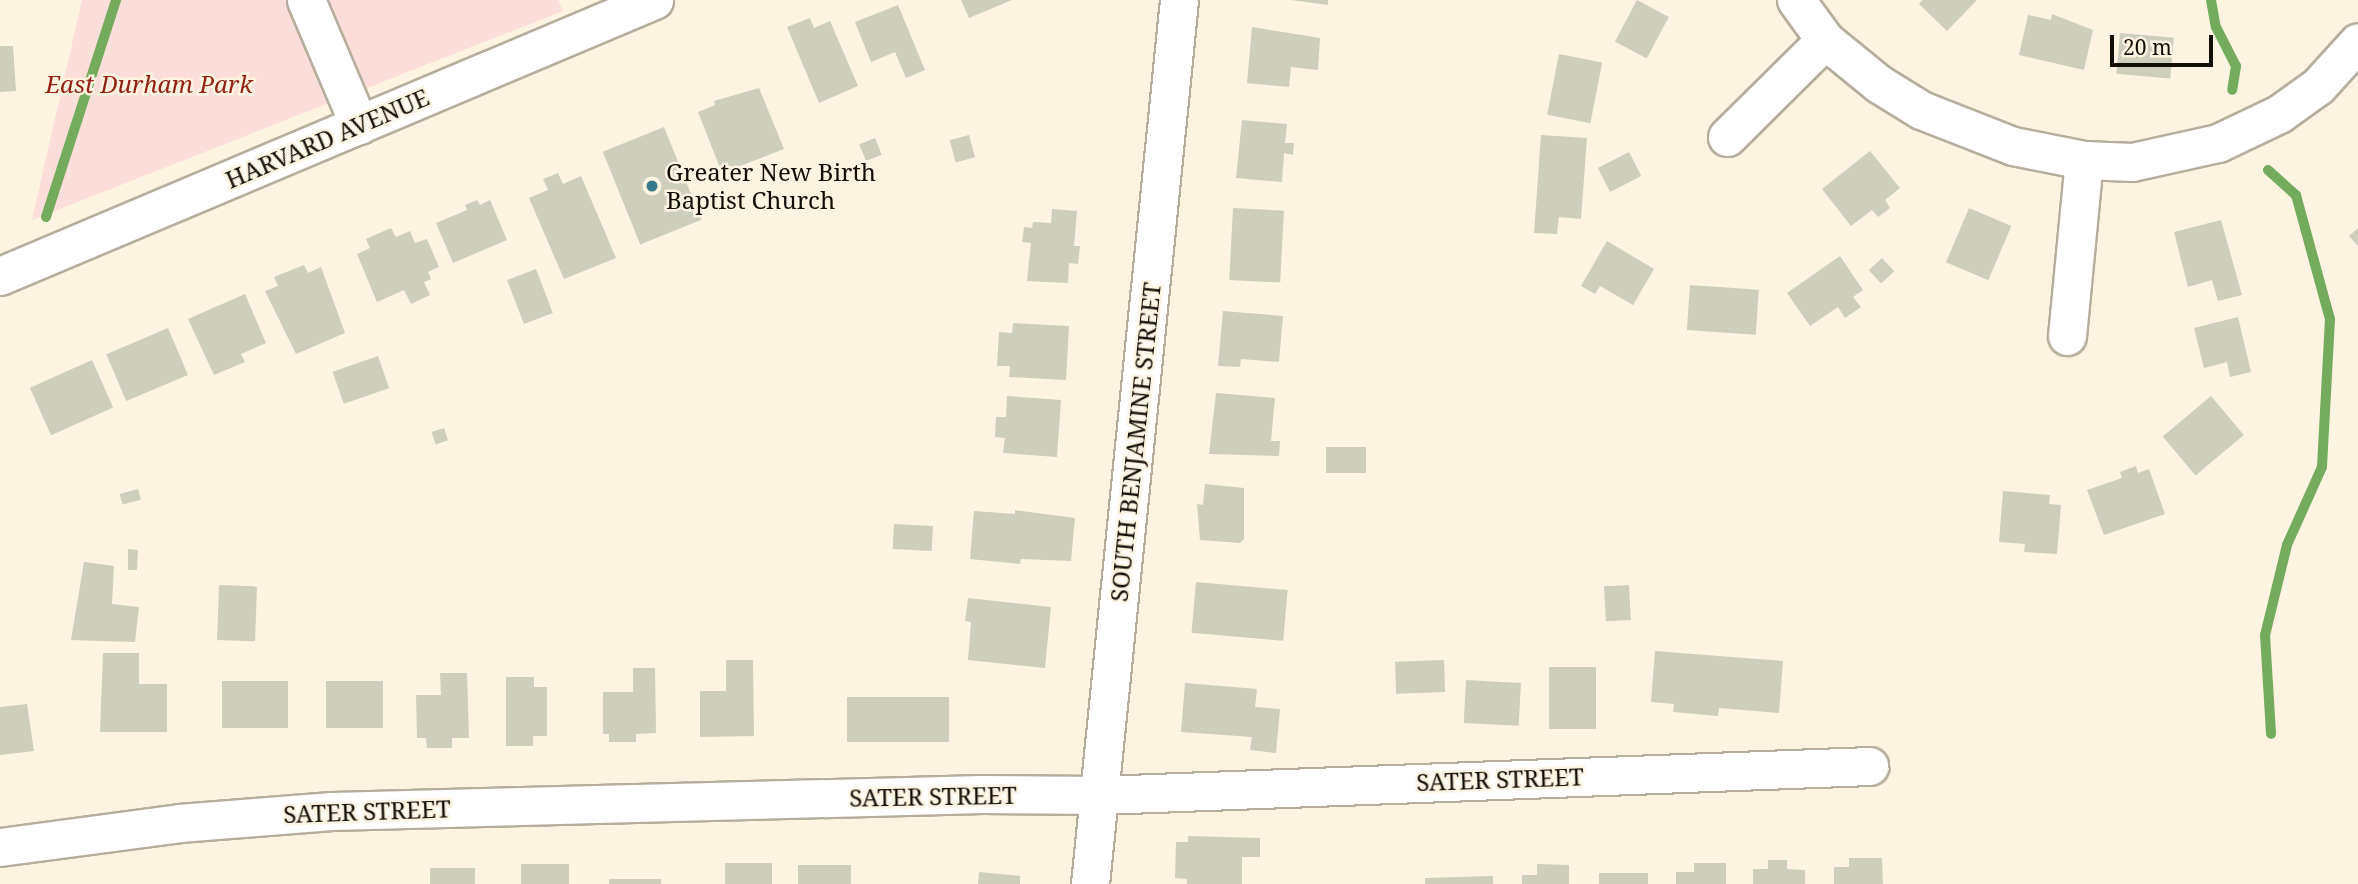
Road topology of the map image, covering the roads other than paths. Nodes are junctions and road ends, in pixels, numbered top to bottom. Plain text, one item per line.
1 (306, 0) edge
2 (654, 0) edge
3 (1179, 0) edge
4 (1796, 0) edge
5 (1825, 40) junction
6 (2358, 42) edge
7 (359, 125) junction
8 (1727, 137) dead end
9 (2084, 160) junction
10 (8, 269) edge
11 (2067, 336) dead end
12 (1869, 766) dead end
13 (1101, 796) junction
14 (0, 847) edge
15 (1090, 884) edge

1 - 7 street
2 - 7 street, HARVARD AVENUE
3 - 13 street, SOUTH BENJAMINE STREET
4 - 5 street
5 - 8 street
5 - 9 street
6 - 9 street
7 - 10 street, HARVARD AVENUE
9 - 11 street
12 - 13 street, SATER STREET
13 - 14 street, SATER STREET
13 - 15 street, SOUTH BENJAMINE STREET

